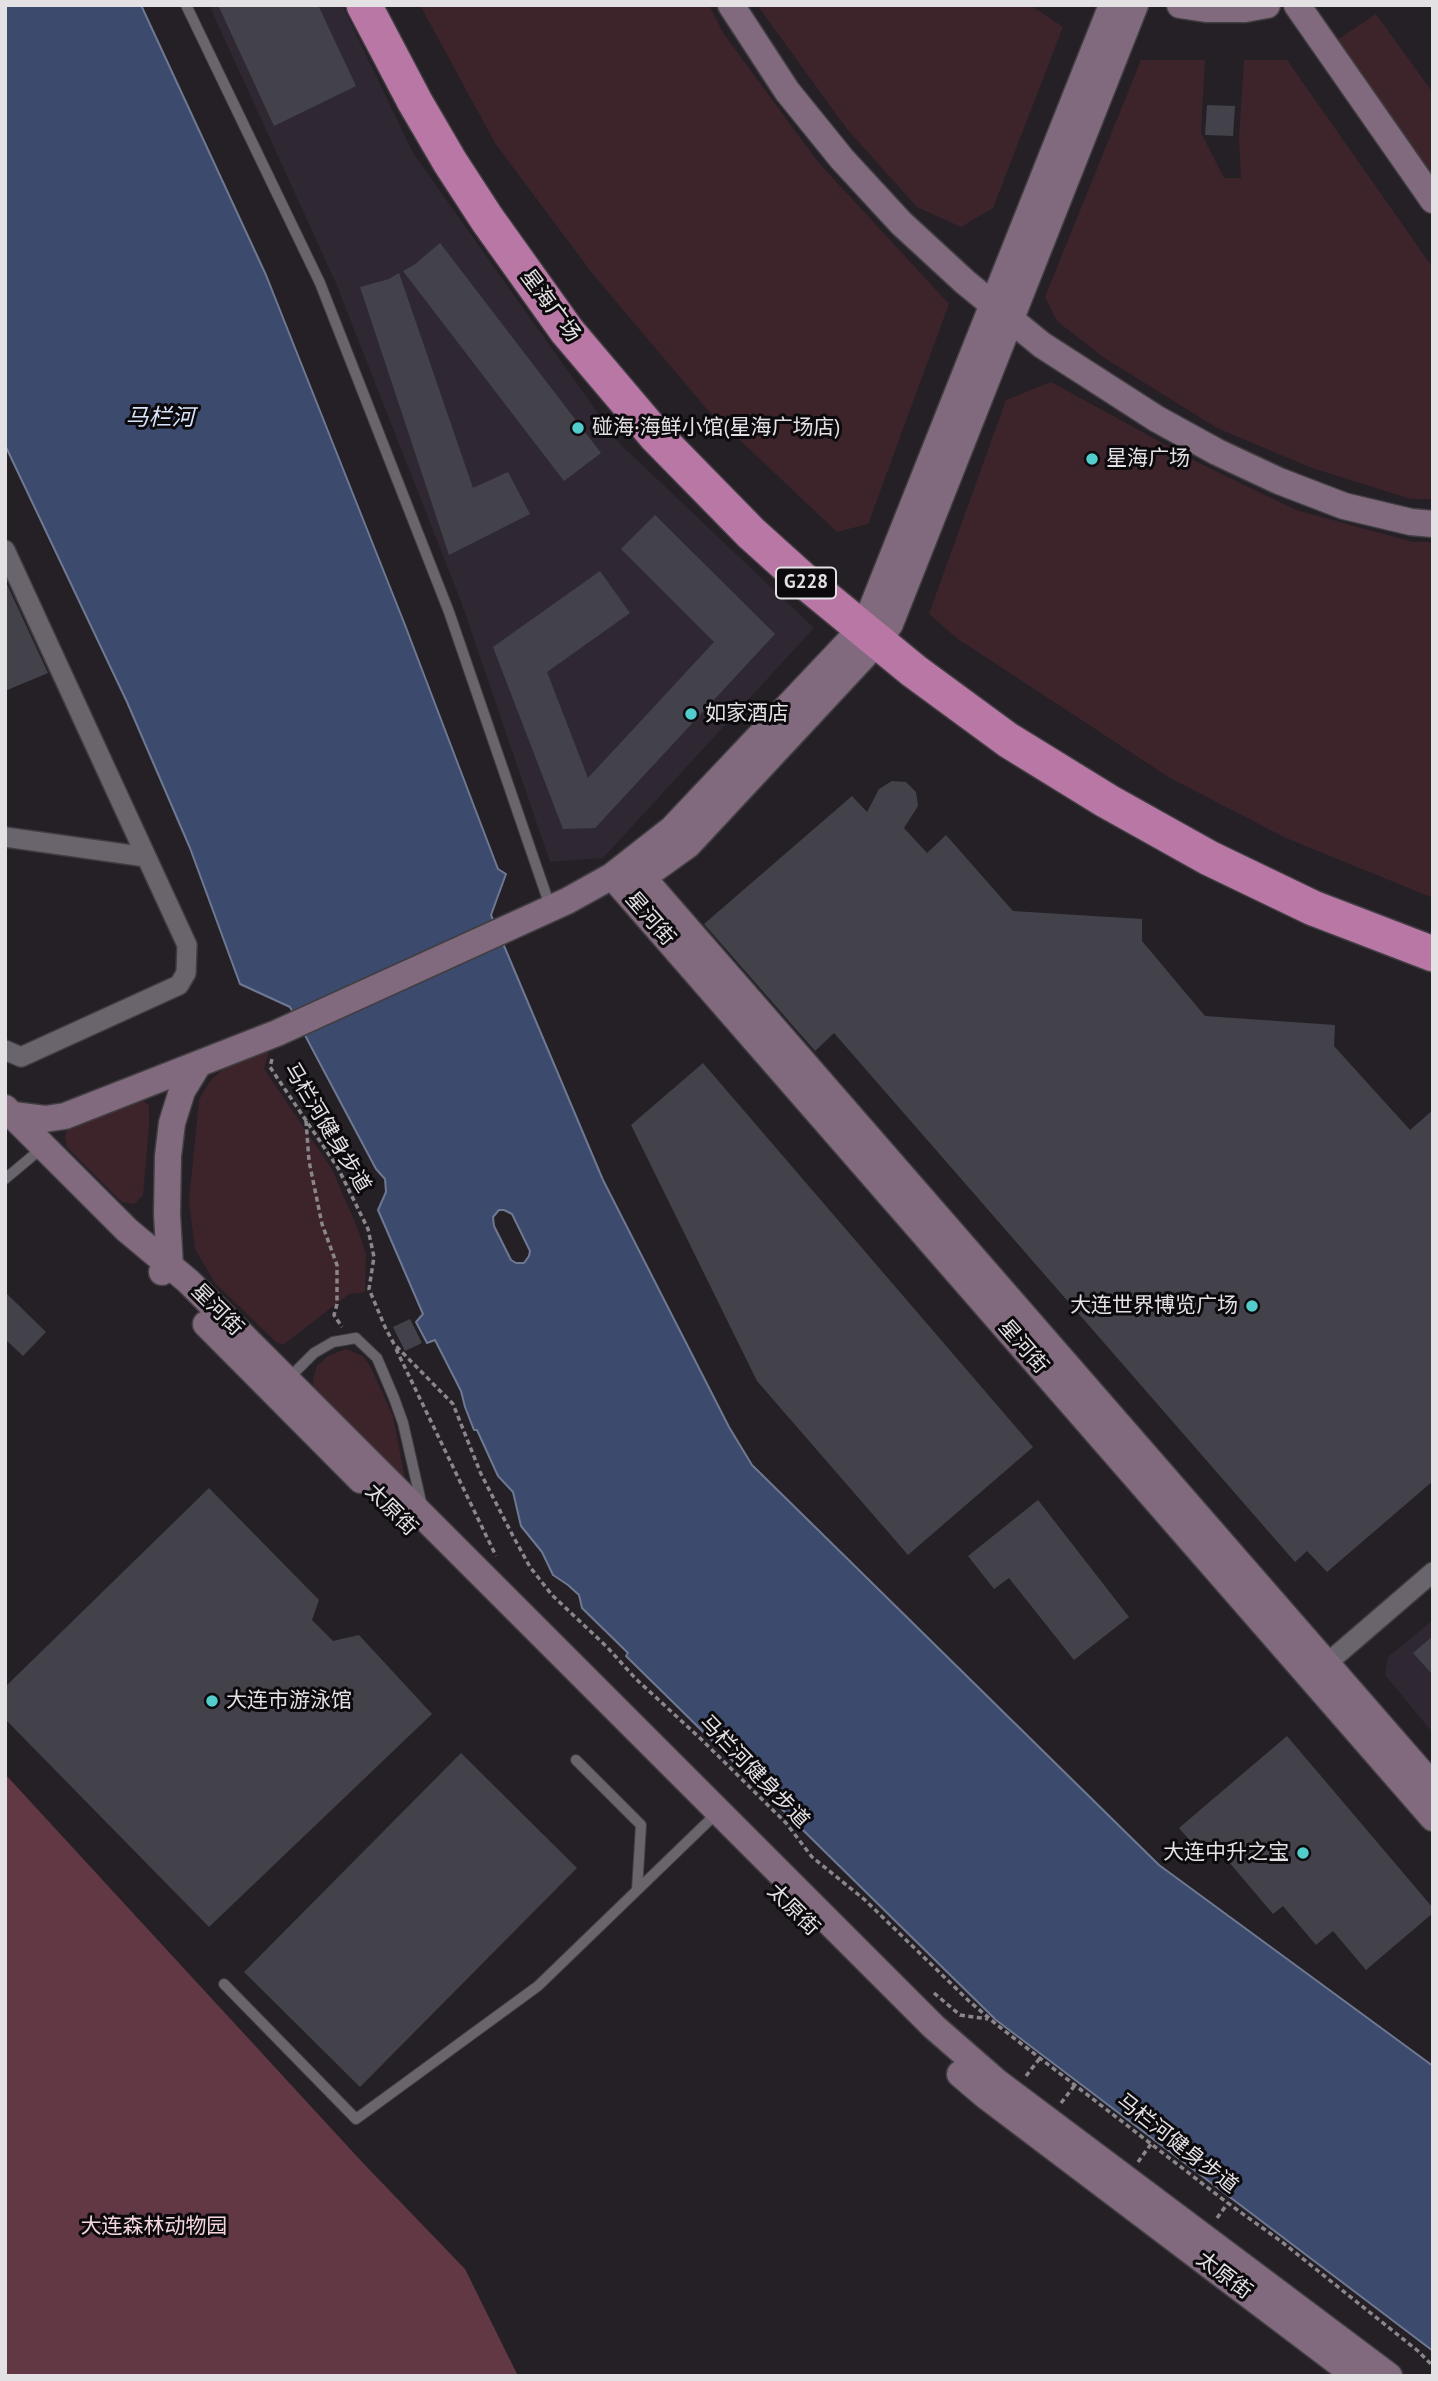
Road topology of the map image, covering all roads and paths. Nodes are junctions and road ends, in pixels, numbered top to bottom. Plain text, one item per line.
1 (186, 5) edge
2 (364, 5) edge
3 (389, 5) edge
4 (731, 5) edge
5 (1112, 5) edge
6 (1135, 5) edge
7 (1180, 5) edge
8 (1267, 5) edge
9 (1297, 5) edge
10 (1433, 200) edge
11 (1002, 312) junction
12 (1433, 524) edge
13 (5, 550) edge
14 (875, 625) junction
15 (5, 837) edge
16 (146, 856) junction
17 (628, 872) junction
18 (551, 909) junction
19 (1433, 932) edge
20 (1433, 954) edge
21 (275, 1044) junction
22 (5, 1050) edge
23 (198, 1065) junction
24 (8, 1117) edge
25 (305, 1119) junction
26 (40, 1150) junction
27 (5, 1179) edge
28 (164, 1271) junction
29 (346, 1340) junction
30 (394, 1344) junction
31 (280, 1387) junction
32 (424, 1517) junction
33 (497, 1557) dead end
34 (1433, 1572) edge
35 (1319, 1671) junction
36 (576, 1760) dead end
37 (1433, 1786) edge
38 (712, 1817) junction
39 (1433, 1818) edge
40 (638, 1890) junction
41 (224, 1984) dead end
42 (932, 1991) dead end
43 (989, 2019) junction
44 (1228, 2203) junction
45 (1211, 2227) dead end
46 (1433, 2366) edge
47 (1356, 2376) edge
48 (1389, 2376) edge

1 - 18 lane
2 - 14 highway, 星海广场 / G228
3 - 14 highway, 星海广场 / G228
4 - 11 street
5 - 11 street
6 - 11 street
7 - 8 street
9 - 10 street
11 - 12 street
11 - 14 street
13 - 16 street
14 - 17 street
14 - 19 highway, 星海广场 / G228
14 - 20 highway, 星海广场 / G228
15 - 16 street
16 - 22 street
17 - 18 street
17 - 35 street, 星河街
18 - 21 street
21 - 23 street
21 - 25 path, 马栏河健身步道
23 - 24 street
23 - 28 street
24 - 26 street, 星河街
25 - 29 path
25 - 30 path, 马栏河健身步道
26 - 27 lane
26 - 28 street, 星河街
28 - 31 street, 星河街
29 - 31 lane
29 - 32 lane
30 - 33 path
30 - 43 path, 马栏河健身步道
31 - 32 street, 星河街
31 - 38 street, 太原街
32 - 38 street, 太原街
34 - 35 street
35 - 37 street, 星河街
35 - 39 street, 星河街
36 - 40 lane
38 - 40 lane
38 - 47 street, 太原街
38 - 48 street, 太原街
40 - 41 lane
42 - 43 path
43 - 44 path, 马栏河健身步道
44 - 45 path
44 - 46 path, 马栏河健身步道

